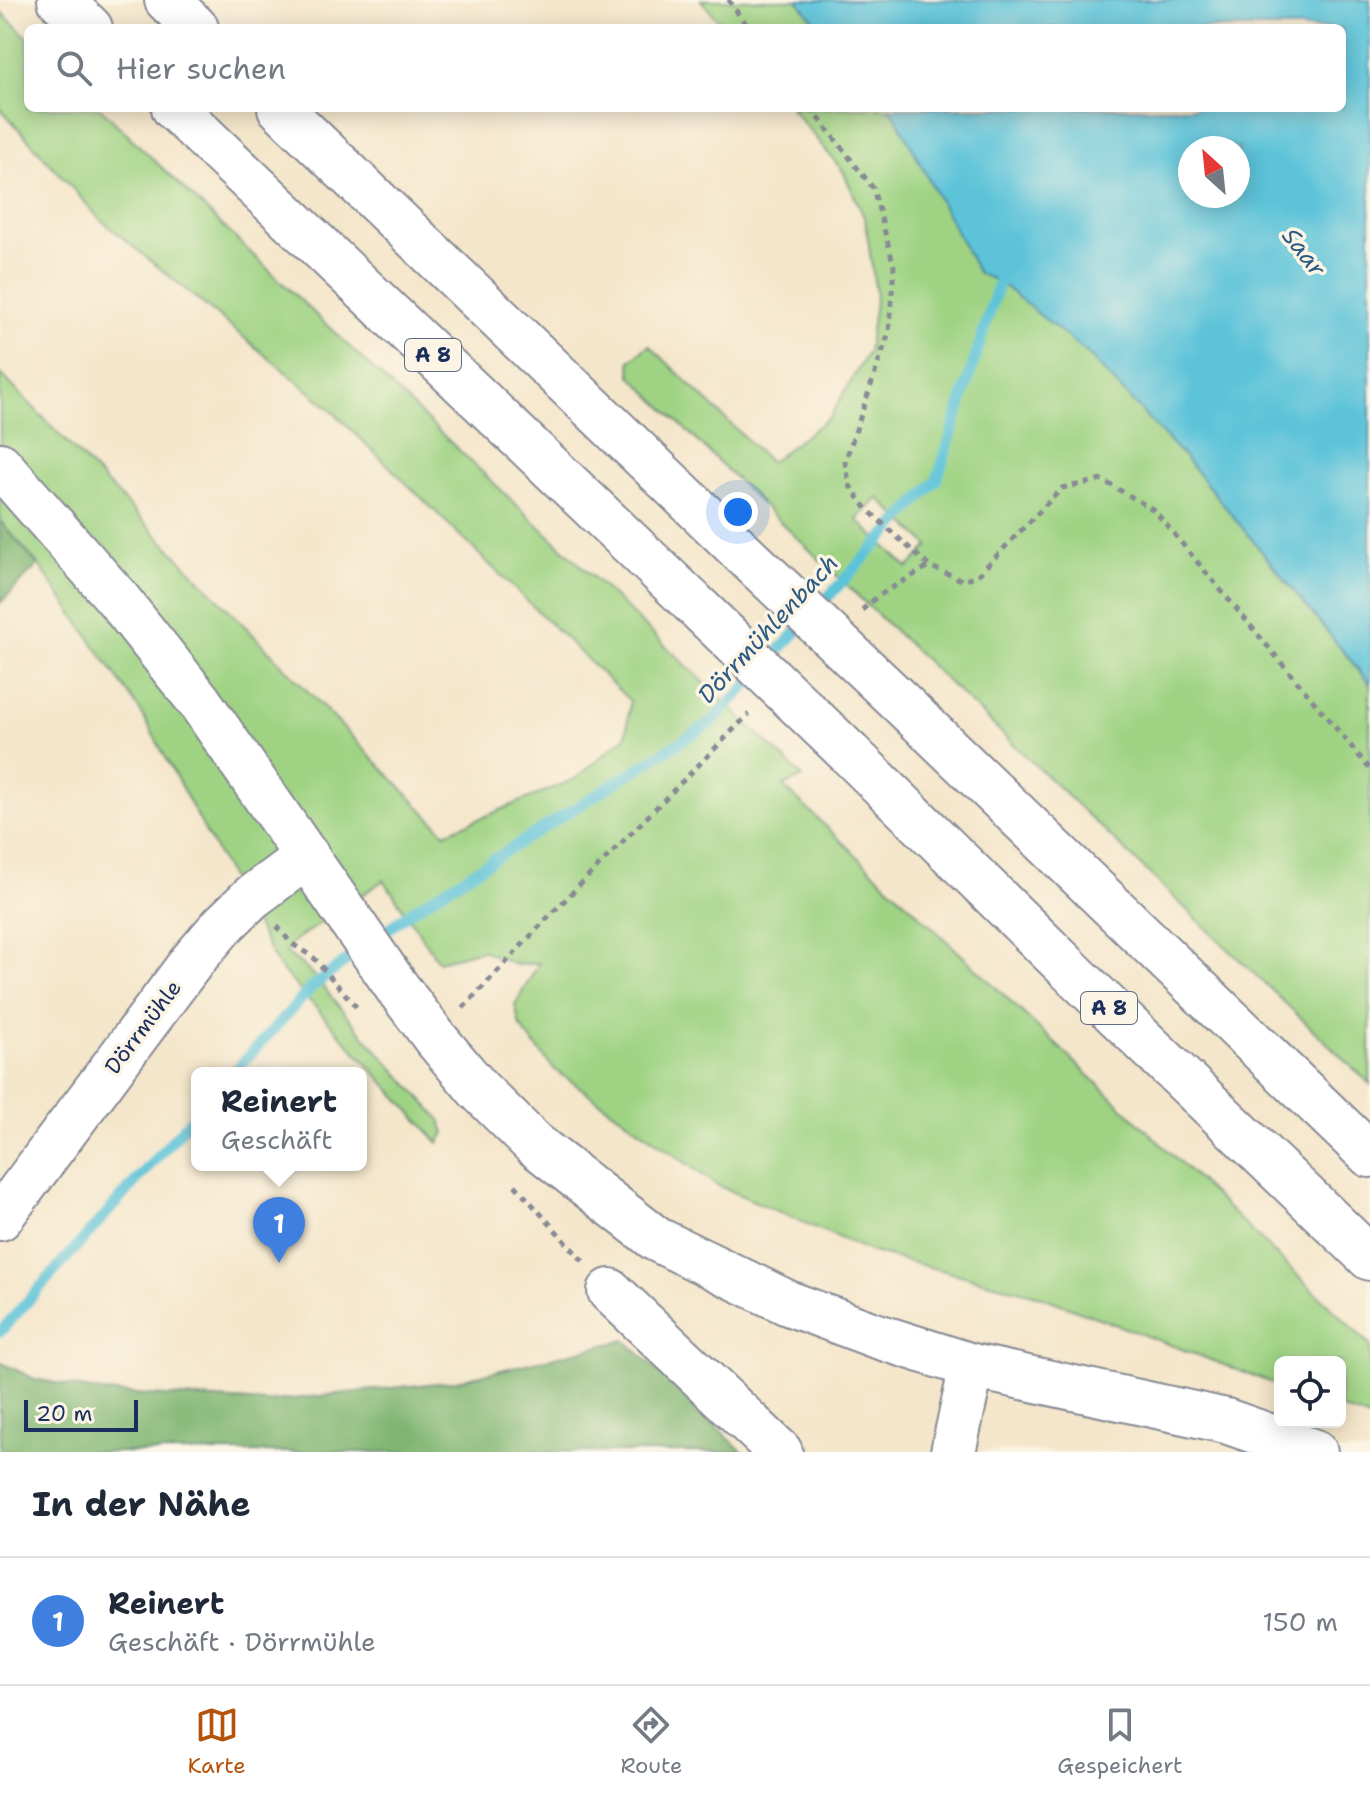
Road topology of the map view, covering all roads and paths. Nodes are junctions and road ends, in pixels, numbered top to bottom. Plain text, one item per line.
1 (60, 0) edge
2 (167, 0) edge
3 (728, 0) edge
4 (86, 24) edge
5 (192, 24) edge
6 (746, 24) edge
7 (178, 112) edge
8 (284, 112) edge
9 (814, 112) edge
10 (0, 465) edge
11 (929, 566) junction
12 (855, 617) dead end
13 (752, 712) dead end
14 (1370, 769) edge
15 (307, 856) junction
16 (291, 943) dead end
17 (358, 1010) dead end
18 (435, 1038) junction
19 (1370, 1155) edge
20 (0, 1218) edge
21 (1370, 1258) edge
22 (610, 1291) dead end
23 (972, 1366) junction
24 (780, 1452) edge
25 (953, 1452) edge
26 (1315, 1452) edge

1 - 4 main road
2 - 5 main road
3 - 6 path
7 - 21 main road, A 8, bridge
8 - 19 main road, bridge
9 - 11 path
10 - 15 main road
11 - 12 path
11 - 14 path
13 - 18 path
15 - 18 main road
15 - 20 main road, Dörrmühle
16 - 17 path
18 - 23 main road
22 - 24 main road
23 - 25 main road
23 - 26 main road

